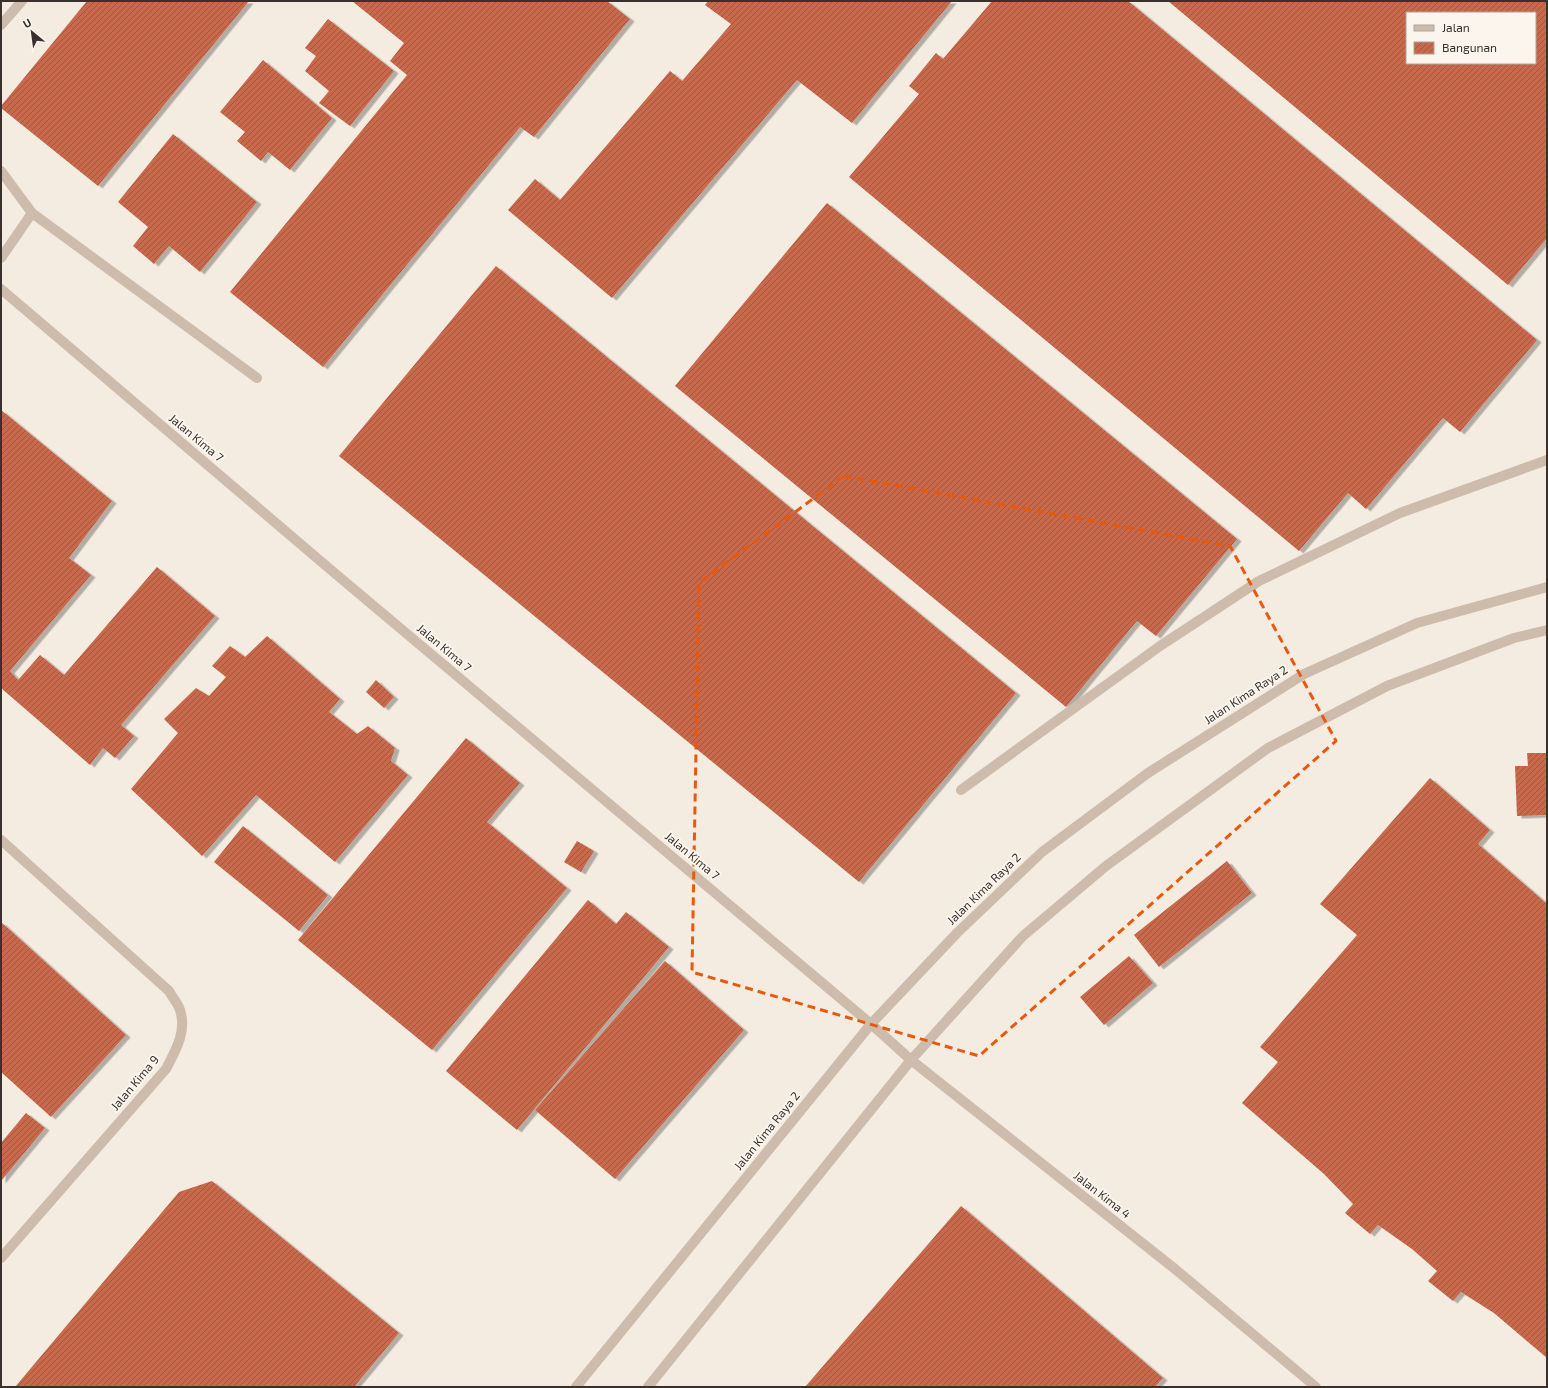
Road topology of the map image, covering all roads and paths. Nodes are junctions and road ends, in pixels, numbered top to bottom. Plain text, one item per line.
1 (22, 1) edge
2 (1, 25) edge
3 (1, 171) edge
4 (32, 213) junction
5 (1, 258) edge
6 (1, 289) edge
7 (257, 378) dead end
8 (1547, 460) edge
9 (1547, 587) edge
10 (1547, 630) edge
11 (960, 790) dead end
12 (1, 840) edge
13 (871, 1024) junction
14 (911, 1060) junction
15 (1, 1258) edge
16 (576, 1387) edge
17 (648, 1387) edge
18 (1316, 1387) edge

1 - 2 street
3 - 4 street
4 - 5 street
4 - 7 street
6 - 13 street, Jalan Kima 7
8 - 11 street
9 - 13 street, Jalan Kima Raya 2
10 - 14 street
12 - 15 street, Jalan Kima 9
13 - 14 street, Jalan Kima 4
13 - 16 street, Jalan Kima Raya 2
14 - 17 street
14 - 18 street, Jalan Kima 4

